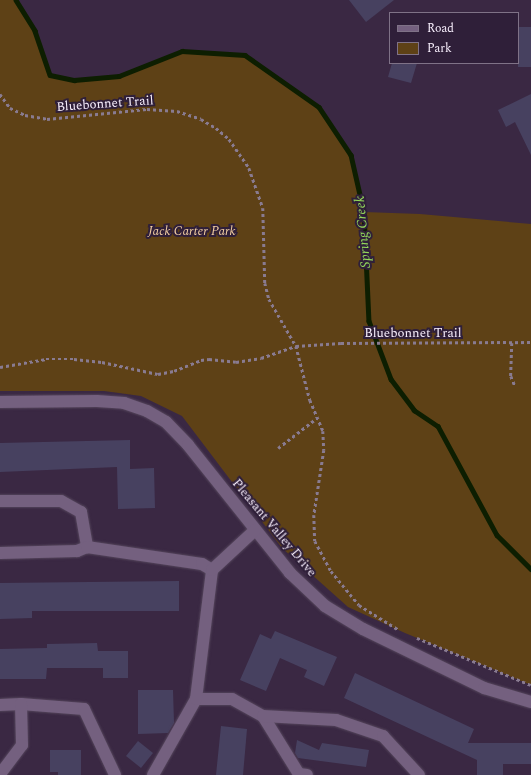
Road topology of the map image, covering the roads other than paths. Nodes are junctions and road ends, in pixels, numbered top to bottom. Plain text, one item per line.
1 (0, 402) edge
2 (0, 501) edge
3 (255, 530) junction
4 (87, 547) junction
5 (0, 553) edge
6 (212, 570) junction
7 (196, 699) junction
8 (531, 702) edge
9 (21, 704) junction
10 (0, 705) edge
11 (263, 716) junction
12 (0, 774) edge
13 (115, 775) edge
14 (153, 775) edge
15 (307, 775) edge
16 (419, 775) edge

1 - 3 street, Pleasant Valley Drive
2 - 4 street
3 - 6 street
3 - 8 street, Pleasant Valley Drive
4 - 5 street
4 - 6 street
6 - 7 street
7 - 11 street
7 - 14 street
9 - 10 street
9 - 12 street
9 - 13 street
11 - 15 street
11 - 16 street

